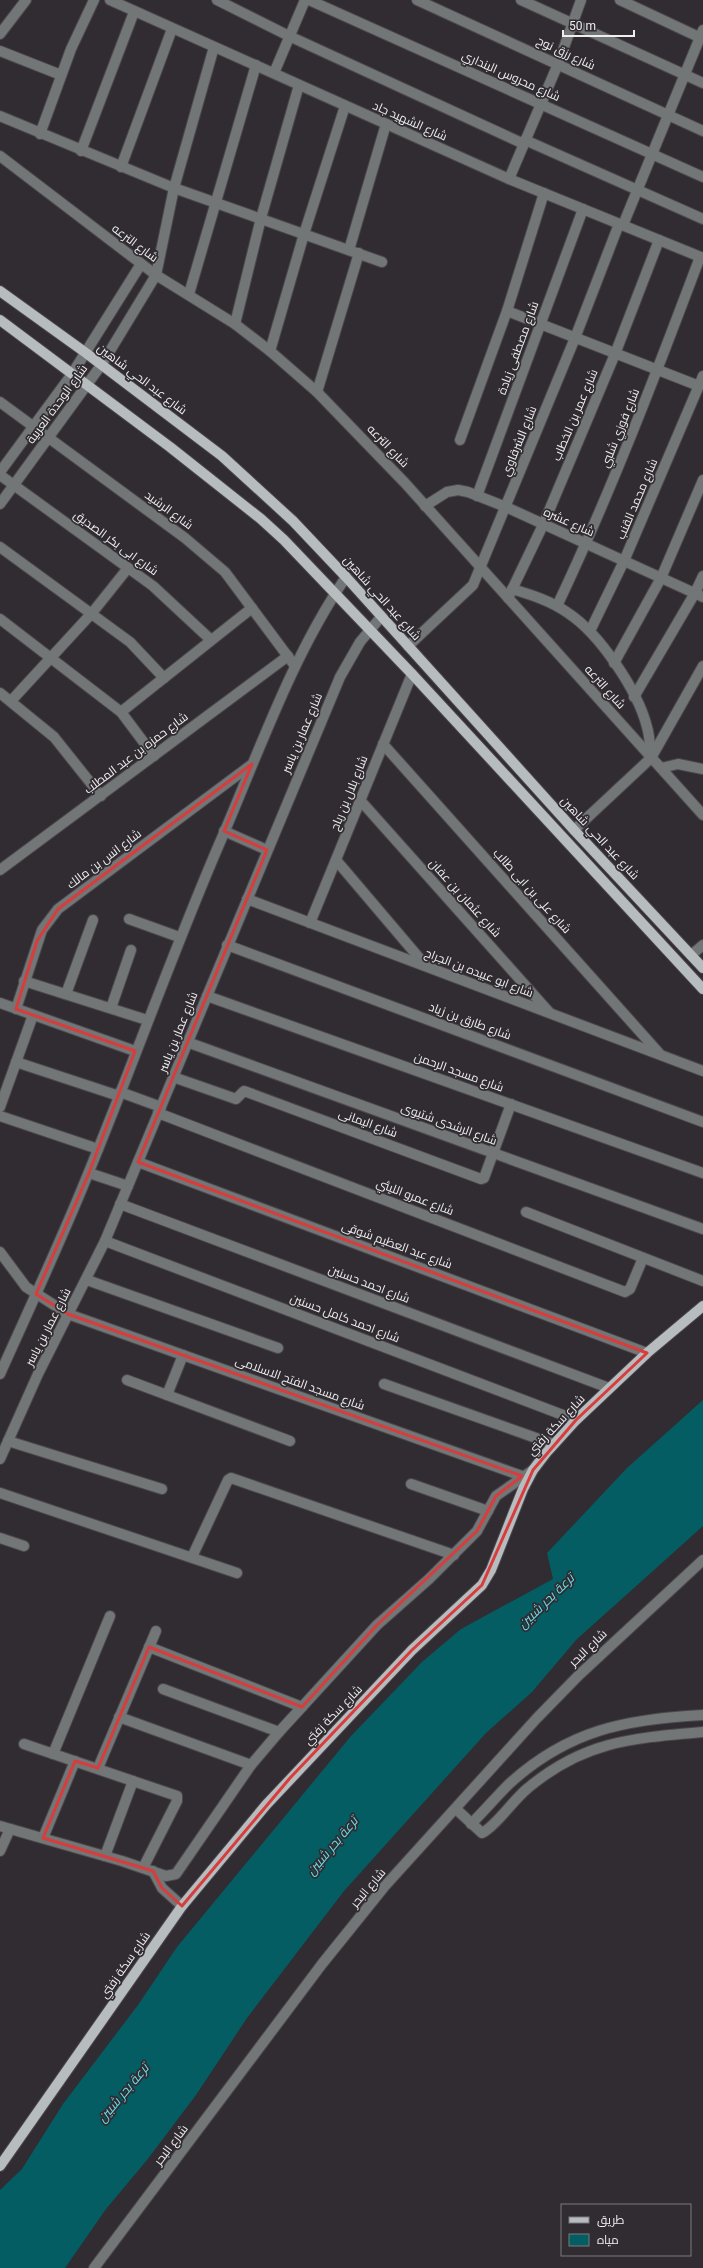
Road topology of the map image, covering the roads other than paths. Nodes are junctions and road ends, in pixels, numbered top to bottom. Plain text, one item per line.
1 (26, 0) edge
2 (94, 0) edge
3 (110, 0) edge
4 (218, 0) edge
5 (305, 0) edge
6 (309, 0) edge
7 (417, 0) edge
8 (521, 0) edge
9 (581, 0) edge
10 (620, 0) edge
11 (134, 12) junction
12 (573, 24) junction
13 (172, 29) junction
14 (0, 34) edge
15 (702, 35) edge
16 (289, 36) junction
17 (214, 47) junction
18 (0, 51) edge
19 (558, 64) junction
20 (256, 65) junction
21 (274, 73) junction
22 (61, 75) junction
23 (685, 75) junction
24 (703, 83) edge
25 (299, 85) junction
26 (541, 104) junction
27 (345, 106) junction
28 (668, 115) junction
29 (0, 116) edge
30 (386, 124) junction
31 (703, 130) edge
32 (40, 134) junction
33 (524, 142) junction
34 (82, 151) junction
35 (652, 154) junction
36 (0, 156) edge
37 (121, 167) junction
38 (703, 177) edge
39 (509, 180) junction
40 (174, 188) junction
41 (638, 190) junction
42 (544, 193) junction
43 (217, 202) junction
44 (583, 209) junction
45 (262, 218) junction
46 (703, 219) edge
47 (621, 224) junction
48 (304, 234) junction
49 (659, 240) junction
50 (354, 252) junction
51 (702, 257) edge
52 (382, 262) dead end
53 (141, 264) junction
54 (156, 276) junction
55 (0, 291) edge
56 (189, 294) junction
57 (507, 311) junction
58 (0, 320) edge
59 (235, 324) junction
60 (541, 325) junction
61 (575, 338) junction
62 (270, 351) junction
63 (86, 353) junction
64 (615, 354) junction
65 (102, 364) junction
66 (658, 370) junction
67 (72, 374) junction
68 (703, 376) edge
69 (87, 384) junction
70 (699, 386) junction
71 (317, 392) junction
72 (698, 400) edge
73 (0, 402) edge
74 (34, 427) junction
75 (48, 438) junction
76 (460, 440) dead end
77 (0, 472) edge
78 (0, 475) edge
79 (703, 480) edge
80 (14, 485) junction
81 (477, 496) junction
82 (0, 504) edge
83 (425, 506) junction
84 (506, 507) junction
85 (543, 525) junction
86 (586, 544) junction
87 (0, 547) edge
88 (624, 561) junction
89 (128, 568) junction
90 (480, 569) junction
91 (346, 576) junction
92 (703, 576) edge
93 (661, 578) junction
94 (335, 592) junction
95 (510, 594) junction
96 (699, 595) edge
97 (557, 606) junction
98 (252, 608) junction
99 (92, 613) junction
100 (381, 617) junction
101 (0, 619) edge
102 (371, 630) junction
103 (590, 631) junction
104 (211, 640) junction
105 (408, 646) junction
106 (288, 656) junction
107 (52, 658) junction
108 (614, 663) junction
109 (295, 666) junction
110 (703, 666) edge
111 (412, 674) junction
112 (164, 678) junction
113 (0, 692) edge
114 (634, 697) junction
115 (11, 701) junction
116 (121, 712) junction
117 (383, 744) junction
118 (154, 756) junction
119 (651, 758) junction
120 (252, 764) junction
121 (660, 768) junction
122 (702, 768) edge
123 (101, 796) junction
124 (360, 800) junction
125 (703, 815) edge
126 (574, 830) junction
127 (224, 831) junction
128 (267, 850) junction
129 (336, 860) junction
130 (0, 870) edge
131 (247, 899) junction
132 (129, 919) dead end
133 (93, 920) dead end
134 (310, 923) junction
135 (179, 937) junction
136 (227, 945) junction
137 (703, 945) edge
138 (131, 950) dead end
139 (691, 956) junction
140 (428, 967) junction
141 (703, 968) edge
142 (24, 981) junction
143 (703, 989) edge
144 (66, 994) junction
145 (207, 996) junction
146 (0, 1003) edge
147 (111, 1008) junction
148 (16, 1009) junction
149 (550, 1013) junction
150 (33, 1015) junction
151 (147, 1020) junction
152 (187, 1042) junction
153 (136, 1051) junction
154 (661, 1055) junction
155 (16, 1062) junction
156 (703, 1071) edge
157 (173, 1077) junction
158 (119, 1094) junction
159 (510, 1104) junction
160 (0, 1107) edge
161 (160, 1110) junction
162 (0, 1116) edge
163 (703, 1122) edge
164 (98, 1149) junction
165 (493, 1153) junction
166 (138, 1162) junction
167 (89, 1172) junction
168 (703, 1173) edge
169 (128, 1186) junction
170 (120, 1204) junction
171 (526, 1212) dead end
172 (703, 1229) edge
173 (104, 1241) junction
174 (0, 1252) edge
175 (643, 1258) junction
176 (87, 1280) junction
177 (703, 1282) edge
178 (36, 1294) junction
179 (703, 1306) edge
180 (68, 1314) junction
181 (278, 1348) dead end
182 (647, 1352) junction
183 (182, 1355) junction
184 (0, 1374) edge
185 (128, 1380) dead end
186 (384, 1384) dead end
187 (609, 1388) junction
188 (167, 1395) junction
189 (576, 1420) junction
190 (8, 1441) junction
191 (290, 1441) dead end
192 (553, 1444) junction
193 (0, 1459) edge
194 (533, 1470) junction
195 (522, 1476) junction
196 (411, 1484) dead end
197 (162, 1489) dead end
198 (0, 1493) edge
199 (488, 1511) junction
200 (0, 1538) edge
201 (24, 1546) dead end
202 (454, 1555) junction
203 (192, 1557) junction
204 (703, 1560) edge
205 (237, 1572) dead end
206 (110, 1616) dead end
207 (156, 1631) dead end
208 (149, 1647) junction
209 (163, 1689) dead end
210 (302, 1707) junction
211 (703, 1715) edge
212 (119, 1717) junction
213 (279, 1732) junction
214 (703, 1732) edge
215 (24, 1744) dead end
216 (53, 1754) junction
217 (75, 1761) junction
218 (251, 1764) junction
219 (98, 1768) junction
220 (133, 1781) junction
221 (456, 1809) junction
222 (471, 1824) junction
223 (0, 1826) edge
224 (10, 1829) junction
225 (43, 1838) junction
226 (0, 1851) edge
227 (105, 1856) junction
228 (143, 1868) junction
229 (153, 1871) junction
230 (182, 1906) junction
231 (0, 2166) edge
232 (94, 2268) edge

1 - 14 street
2 - 22 street
3 - 11 street, شارع الشهيد جاد
4 - 16 street
5 - 16 street
6 - 26 street, شارع محروس البنداري
7 - 19 street, شارع رزق نوح
8 - 12 street
9 - 12 street
10 - 15 street
11 - 13 street, شارع الشهيد جاد
11 - 34 street
12 - 19 street
12 - 23 street
13 - 17 street, شارع الشهيد جاد
13 - 37 street
15 - 23 street, شارع الشرقاوي
16 - 21 street
16 - 33 street
17 - 20 street, شارع الشهيد جاد
17 - 40 street, شارع الوحدة العربية
18 - 22 street
19 - 26 street
19 - 28 street, شارع رزق نوح
20 - 21 street, شارع الشهيد جاد
20 - 43 street
21 - 25 street, شارع الشهيد جاد
22 - 32 street
23 - 24 street
23 - 28 street, شارع الشرقاوي
25 - 27 street, شارع الشهيد جاد
25 - 45 street
26 - 33 street
26 - 35 street, شارع محروس البنداري
27 - 30 street, شارع الشهيد جاد
27 - 48 street
28 - 31 street, شارع رزق نوح
28 - 35 street, شارع الشرقاوي
29 - 32 street
30 - 39 street, شارع الشهيد جاد
30 - 50 street
32 - 34 street
33 - 39 street
33 - 41 street
34 - 37 street
35 - 38 street, شارع محروس البنداري
35 - 41 street, شارع الشرقاوي
36 - 53 street, شارع الترعه
37 - 40 street
39 - 42 street, شارع الشهيد جاد
40 - 43 street
40 - 54 street, شارع الوحدة العربية
41 - 46 street
41 - 47 street, شارع الشرقاوي
42 - 44 street, شارع الشهيد جاد
42 - 57 street
43 - 45 street
43 - 56 street
44 - 47 street, شارع الشهيد جاد
44 - 60 street, شارع مصطفى زيادة
45 - 48 street
45 - 59 street
47 - 49 street, شارع الشهيد جاد
47 - 61 street, شارع الشرقاوي
48 - 50 street
48 - 62 street
49 - 51 street, شارع الشهيد جاد
49 - 64 street, شارع عمر بن الخطاب
50 - 52 street
50 - 71 street
51 - 66 street, شارع فوزي شلبي
53 - 54 street, شارع الترعه
53 - 63 street, شارع الوحدة العربية
54 - 56 street, شارع الترعه
54 - 65 street, شارع الوحدة العربية
55 - 63 main road, شارع عبد الحي شاهين
56 - 59 street, شارع الترعه
57 - 60 street
57 - 76 street
58 - 67 main road
59 - 62 street, شارع الترعه
60 - 61 street
60 - 81 street, شارع مصطفى زيادة
61 - 64 street
61 - 84 street, شارع الشرقاوي
62 - 71 street, شارع الترعه
63 - 65 main road, شارع عبد الحي شاهين
63 - 67 street, شارع الوحدة العربية
64 - 66 street
64 - 85 street, شارع عمر بن الخطاب
65 - 69 street, شارع الوحدة العربية
65 - 91 main road, شارع عبد الحي شاهين
66 - 70 street
66 - 86 street, شارع فوزي شلبي
67 - 69 main road
67 - 74 street, شارع الوحدة العربية
68 - 70 street, شارع محمد القنب
69 - 75 street, شارع الوحدة العربية
69 - 94 main road
70 - 72 street, شارع محمد القنب
71 - 83 street, شارع الترعه
72 - 88 street, شارع محمد القنب
73 - 74 street, شارع الرشيد
74 - 75 street, شارع الرشيد
74 - 77 street, شارع الوحدة العربية
75 - 80 street, شارع الوحدة العربية
75 - 98 street, شارع الرشيد
78 - 80 street, شارع ابى بكر الصديق
79 - 93 street
80 - 82 street, شارع الوحدة العربية
80 - 89 street, شارع ابى بكر الصديق
81 - 83 street, شارع عشره
81 - 84 street, شارع عشره
83 - 90 street, شارع الترعه
84 - 85 street, شارع عشره
84 - 90 street, شارع الشرقاوي
85 - 86 street, شارع عشره
85 - 95 street, شارع عمر بن الخطاب
86 - 88 street, شارع عشره
86 - 97 street, شارع فوزي شلبي
87 - 99 street
88 - 93 street, شارع عشره
88 - 103 street, شارع محمد القنب
89 - 99 street
89 - 104 street, شارع ابى بكر الصديق
90 - 95 street, شارع الترعه
90 - 105 street, شارع الشرقاوي
91 - 94 street, شارع عمار بن ياسر
91 - 100 main road, شارع عبد الحي شاهين
92 - 96 street
93 - 96 street, شارع عشره
93 - 108 street
94 - 102 main road
94 - 109 street, شارع عمار بن ياسر
95 - 97 street
95 - 119 street, شارع الترعه
96 - 114 street
97 - 103 street
98 - 104 street
98 - 106 street, شارع الرشيد
99 - 107 street
99 - 112 street
100 - 102 street, شارع عمار بن ياسر
100 - 105 main road, شارع عبد الحي شاهين
101 - 107 street
102 - 111 main road
102 - 128 street, شارع عمار بن ياسر
103 - 108 street
104 - 112 street
105 - 126 main road, شارع عبد الحي شاهين
106 - 109 street, شارع الرشيد
106 - 118 street, شارع حمزه بن عبد المطلب
107 - 115 street
107 - 116 street
108 - 114 street
109 - 120 street, شارع عمار بن ياسر
110 - 119 street
111 - 117 street, شارع بلال بن رباح
111 - 143 main road
112 - 116 street
113 - 115 street
114 - 119 street
115 - 123 street
116 - 118 street
117 - 124 street, شارع بلال بن رباح
117 - 154 street, شارع على بن ابى طالب
118 - 123 street, شارع حمزه بن عبد المطلب
119 - 121 street, شارع الترعه
119 - 126 street
120 - 127 street, شارع عمار بن ياسر
120 - 142 street, شارع انس بن مالك
121 - 122 street
121 - 125 street, شارع الترعه
123 - 130 street, شارع حمزه بن عبد المطلب
124 - 129 street, شارع بلال بن رباح
124 - 149 street, شارع عثمان بن عفان
126 - 139 main road, شارع عبد الحي شاهين
127 - 128 street
127 - 135 street, شارع عمار بن ياسر
128 - 131 street, شارع عمار بن ياسر
129 - 134 street, شارع بلال بن رباح
129 - 140 street
131 - 134 street, شارع ابو عبيده بن الجراح
131 - 136 street, شارع عمار بن ياسر
132 - 135 street
133 - 144 street
134 - 140 street, شارع ابو عبيده بن الجراح
135 - 151 street, شارع عمار بن ياسر
136 - 145 street, شارع عمار بن ياسر
136 - 163 street, شارع طارق بن زياد
137 - 139 street
138 - 147 street
139 - 141 main road, شارع عبد الحي شاهين
140 - 149 street, شارع ابو عبيده بن الجراح
142 - 144 street
142 - 148 street, شارع انس بن مالك
144 - 147 street
145 - 152 street, شارع عمار بن ياسر
145 - 159 street, شارع مسجد الرحمن
146 - 148 street
147 - 151 street
148 - 150 street
149 - 154 street, شارع ابو عبيده بن الجراح
150 - 153 street
150 - 155 street
151 - 153 street, شارع عمار بن ياسر
152 - 157 street, شارع عمار بن ياسر
152 - 165 street, شارع الرشدى شتيوى
153 - 158 street, شارع عمار بن ياسر
154 - 156 street, شارع ابو عبيده بن الجراح
155 - 158 street
155 - 160 street
157 - 161 street, شارع عمار بن ياسر
157 - 165 street, شارع اليمانى
158 - 161 street
158 - 164 street, شارع عمار بن ياسر
159 - 165 street, شارع اليمانى
159 - 168 street, شارع مسجد الرحمن
161 - 166 street, شارع عمار بن ياسر
161 - 175 street, شارع عمرو الليثي
162 - 164 street
164 - 167 street, شارع عمار بن ياسر
165 - 172 street, شارع الرشدى شتيوى
166 - 169 street, شارع عمار بن ياسر
166 - 182 street, شارع عبد العظيم شوقى
167 - 169 street
167 - 178 street, شارع عمار بن ياسر
169 - 170 street, شارع عمار بن ياسر
170 - 173 street, شارع عمار بن ياسر
170 - 187 street, شارع احمد حسنين
171 - 175 street
173 - 176 street, شارع عمار بن ياسر
173 - 189 street, شارع احمد كامل حسنين
174 - 178 street, شارع مسجد الفتح الاسلامى
175 - 177 street
176 - 180 street, شارع عمار بن ياسر
176 - 181 street
178 - 180 street, شارع مسجد الفتح الاسلامى
178 - 184 street, شارع عمار بن ياسر
179 - 182 main road, شارع سكة زفتي
180 - 183 street, شارع مسجد الفتح الاسلامى
180 - 190 street, شارع عمار بن ياسر
182 - 187 main road, شارع سكة زفتي
183 - 188 street
183 - 195 street, شارع مسجد الفتح الاسلامى
185 - 188 street
186 - 192 street
187 - 189 main road, شارع سكة زفتي
188 - 191 street
189 - 192 main road, شارع سكة زفتي
190 - 193 street, شارع عمار بن ياسر
190 - 197 street
192 - 194 main road, شارع سكة زفتي
194 - 195 street
194 - 230 main road, شارع سكة زفتي
195 - 199 street
196 - 199 street
198 - 203 street
199 - 202 street
200 - 201 street
202 - 203 street
202 - 210 street
203 - 205 street
204 - 221 street, شارع البحر
206 - 216 street
207 - 208 street
208 - 210 street
208 - 212 street
209 - 213 street
210 - 213 street
211 - 222 street
212 - 218 street
212 - 219 street
213 - 218 street
214 - 222 street
215 - 216 street
216 - 217 street
217 - 219 street
217 - 225 street
218 - 229 street
219 - 220 street
220 - 227 street
220 - 228 street
221 - 222 street
221 - 232 street, شارع البحر
223 - 224 street
224 - 225 street
224 - 226 street
225 - 227 street
227 - 228 street
228 - 229 street
229 - 230 street
230 - 231 main road, شارع سكة زفتي

